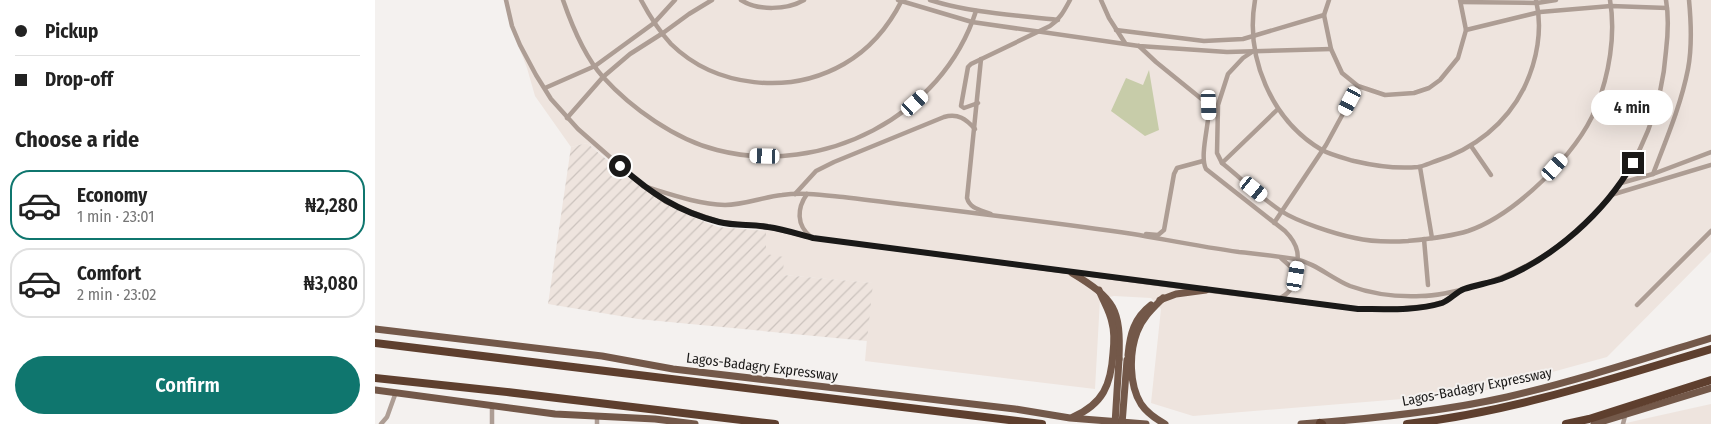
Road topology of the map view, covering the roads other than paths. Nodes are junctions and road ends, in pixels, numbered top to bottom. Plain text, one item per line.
1 (506, 0) edge
2 (563, 0) edge
3 (641, 0) edge
4 (675, 0) edge
5 (712, 0) edge
6 (741, 0) edge
7 (804, 0) edge
8 (901, 0) edge
9 (929, 0) edge
10 (1070, 0) edge
11 (1101, 0) edge
12 (1255, 0) edge
13 (1329, 0) edge
14 (1556, 0) edge
15 (1610, 0) edge
16 (1666, 0) edge
17 (1689, 0) edge
18 (1461, 1) edge
19 (1537, 2) edge
20 (1611, 6) junction
21 (1667, 8) junction
22 (976, 11) junction
23 (1540, 12) junction
24 (1324, 15) junction
25 (1058, 20) junction
26 (972, 22) junction
27 (654, 23) junction
28 (1116, 30) junction
29 (1466, 30) junction
30 (1039, 32) junction
31 (663, 33) junction
32 (1253, 36) junction
33 (1125, 43) junction
34 (1139, 46) junction
35 (1331, 49) junction
36 (1255, 50) junction
37 (981, 59) junction
38 (595, 66) junction
39 (603, 77) junction
40 (1358, 86) junction
41 (545, 88) junction
42 (978, 103) junction
43 (1278, 109) junction
44 (567, 118) junction
45 (975, 129) junction
46 (1471, 146) junction
47 (1323, 150) junction
48 (1711, 152) edge
49 (1203, 161) junction
50 (1222, 163) junction
51 (1711, 165) edge
52 (1420, 167) junction
53 (1653, 174) junction
54 (1491, 175) dead end
55 (1621, 183) junction
56 (643, 186) junction
57 (795, 194) junction
58 (807, 194) junction
59 (1610, 195) junction
60 (1282, 212) junction
61 (999, 217) junction
62 (1274, 223) junction
63 (1711, 230) edge
64 (1132, 234) junction
65 (813, 238) junction
66 (1432, 238) junction
67 (1424, 239) junction
68 (1281, 258) junction
69 (1299, 260) junction
70 (1072, 273) junction
71 (1296, 276) junction
72 (1428, 285) dead end
73 (1099, 290) junction
74 (1206, 290) junction
75 (1463, 290) junction
76 (1163, 298) junction
77 (1277, 299) junction
78 (1637, 304) dead end
79 (375, 329) edge
80 (1711, 338) edge
81 (375, 343) edge
82 (1711, 349) edge
83 (1123, 360) junction
84 (375, 378) edge
85 (1711, 380) edge
86 (1711, 388) edge
87 (375, 390) edge
88 (396, 392) junction
89 (492, 406) junction
90 (1625, 416) junction
91 (1070, 418) junction
92 (597, 421) edge
93 (655, 422) edge
94 (1610, 422) edge
95 (1321, 423) edge
96 (381, 424) edge
97 (492, 424) edge
98 (695, 424) edge
99 (775, 424) edge
100 (1042, 424) edge
101 (1115, 424) edge
102 (1123, 424) edge
103 (1147, 424) edge
104 (1165, 424) edge
105 (1301, 424) edge
106 (1407, 424) edge
107 (1566, 424) edge
108 (1594, 424) edge
109 (1623, 424) edge

1 - 41 street
2 - 38 street
3 - 27 street
4 - 27 street
5 - 31 street
6 - 7 street
8 - 26 street
8 - 31 street
9 - 22 street
10 - 25 street
11 - 28 street
12 - 32 street
13 - 24 street
14 - 19 street
15 - 20 street
16 - 21 street
17 - 53 street
18 - 19 street
18 - 29 street
19 - 23 street
20 - 21 street
20 - 23 street
20 - 66 street
21 - 55 street
22 - 25 street
22 - 26 street
23 - 29 street
23 - 46 street
24 - 32 street
24 - 35 street
25 - 30 street
26 - 30 street
26 - 39 street
27 - 31 street
27 - 38 street
28 - 32 street
28 - 33 street
29 - 40 street
30 - 33 street
30 - 37 street
31 - 39 street
32 - 36 street
33 - 34 street
34 - 36 street
34 - 49 street
35 - 36 street
35 - 40 street
36 - 43 street
36 - 50 street
37 - 42 street
37 - 42 street
38 - 39 street
38 - 41 street
39 - 44 street
40 - 47 street
41 - 44 street
42 - 45 street
43 - 47 street
43 - 50 street
44 - 56 street
45 - 57 street
45 - 61 street
46 - 52 street
46 - 54 street
47 - 52 street
47 - 60 street
48 - 53 street
49 - 62 street
49 - 64 street
50 - 60 street
51 - 59 street
52 - 66 street
53 - 55 street
55 - 59 street
56 - 57 street
56 - 65 street
57 - 58 street
58 - 61 street
58 - 65 street
59 - 75 street
60 - 62 street
60 - 67 street
61 - 64 street
62 - 69 street
63 - 78 street
64 - 68 street
65 - 70 street
66 - 67 street
67 - 72 street
68 - 69 street
68 - 71 street
69 - 71 street
69 - 75 street
70 - 73 main road
70 - 74 street
71 - 77 street
73 - 83 main road
73 - 91 main road
74 - 76 main road
74 - 77 street
75 - 77 street
76 - 83 main road
76 - 104 main road
79 - 91 main road, Lagos-Badagry Expressway
80 - 95 main road, Lagos-Badagry Expressway
81 - 100 highway, Lagos-Badagry Expressway
82 - 106 highway, Lagos-Badagry Expressway
83 - 101 main road, bridge
83 - 102 main road, bridge
84 - 99 highway
85 - 107 highway
86 - 90 main road
87 - 88 main road
88 - 89 main road
88 - 96 street
89 - 92 main road
89 - 97 street
90 - 94 main road
90 - 109 street
91 - 103 main road, Lagos-Badagry Expressway
92 - 93 main road
93 - 98 main road
94 - 108 main road
95 - 105 main road, Lagos-Badagry Expressway

